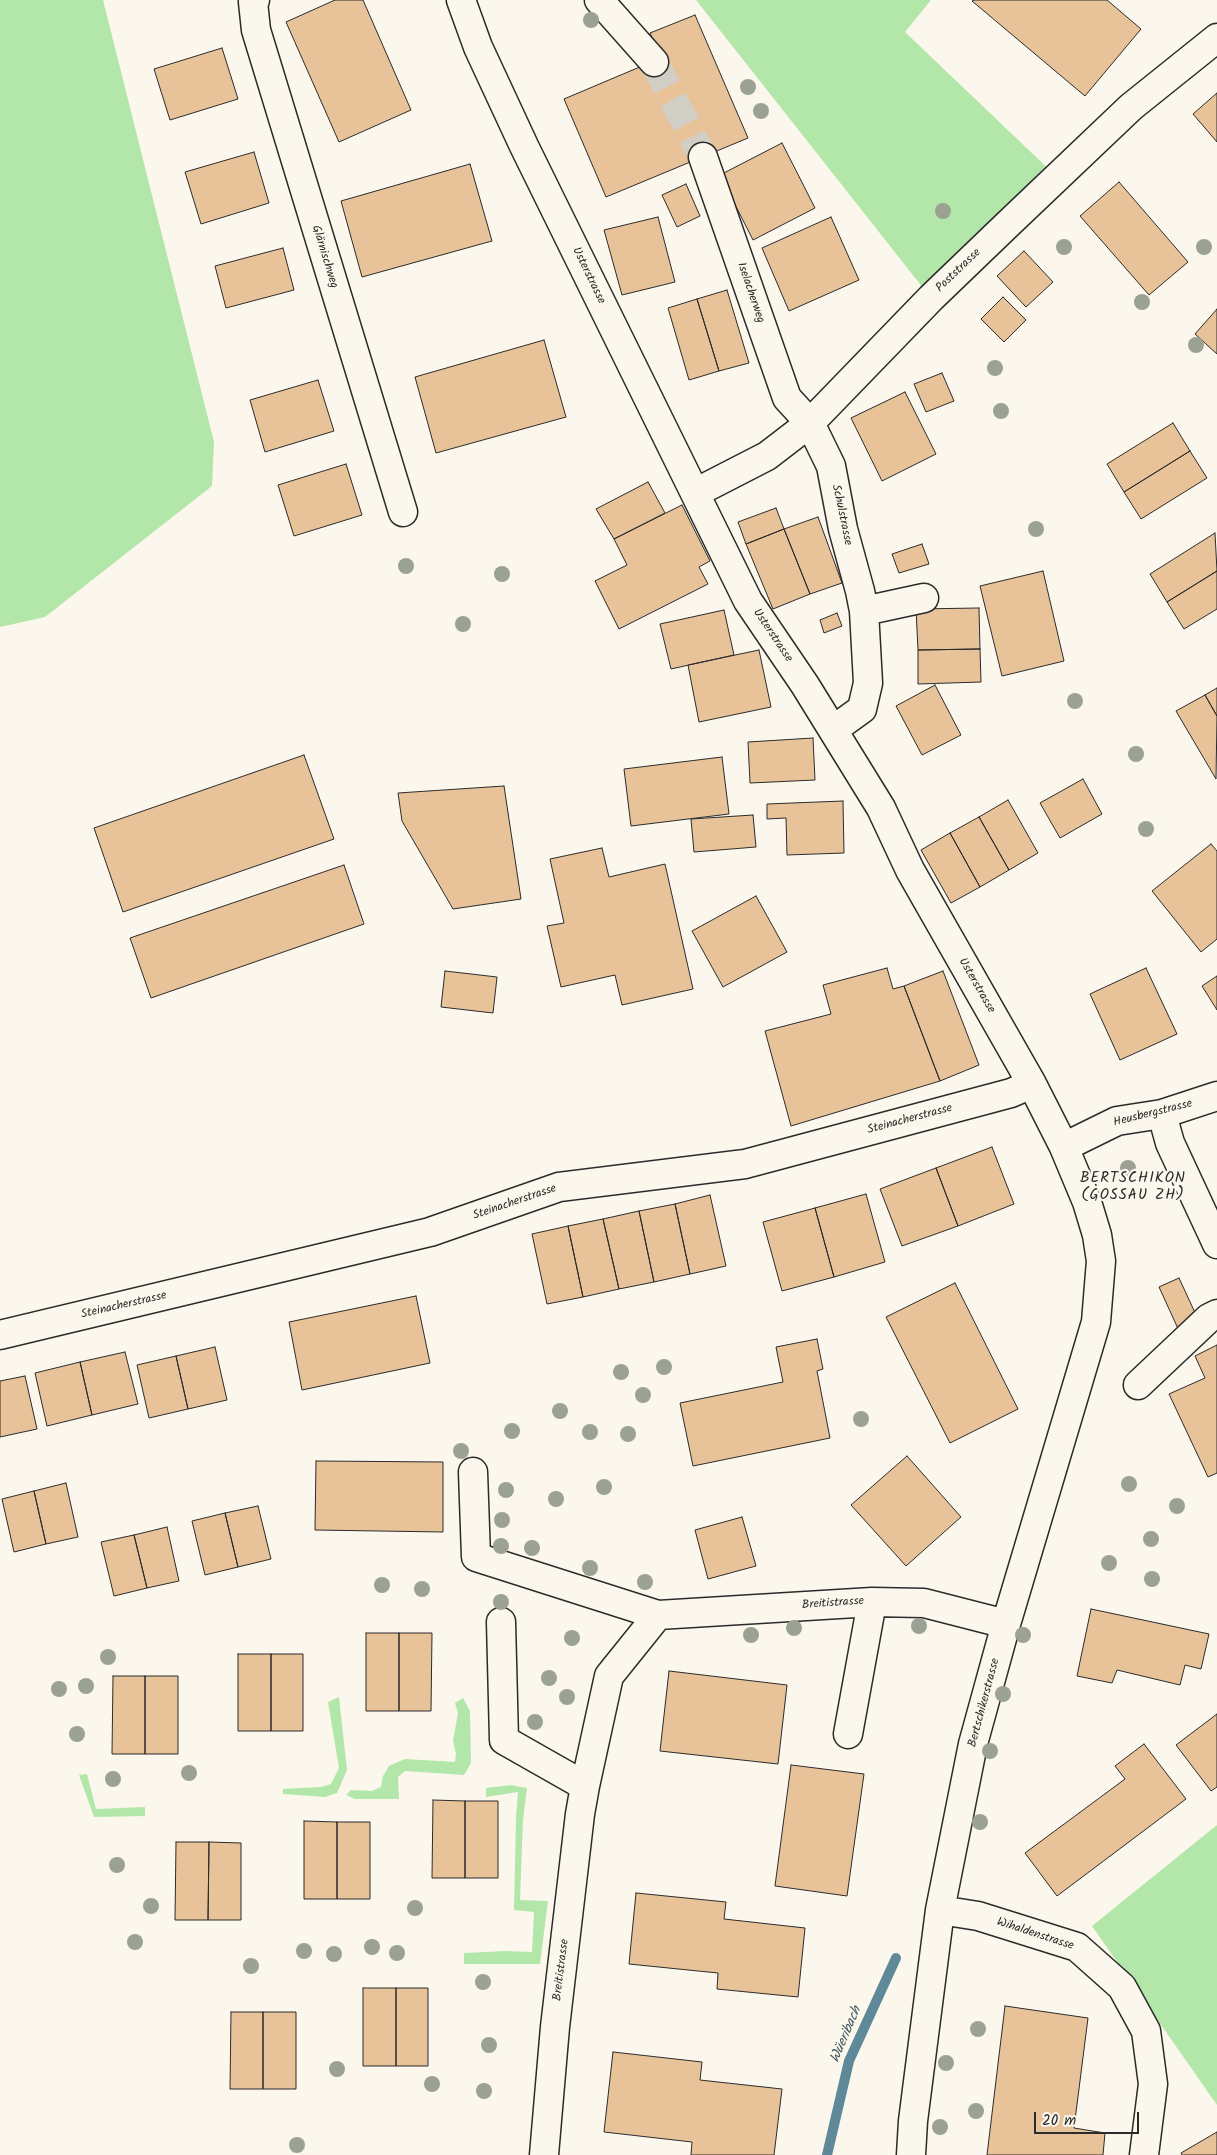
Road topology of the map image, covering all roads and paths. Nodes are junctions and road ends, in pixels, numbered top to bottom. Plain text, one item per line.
1 (461, 0) edge
2 (599, 0) edge
3 (253, 1) edge
4 (1217, 38) edge
5 (654, 62) tunnel mouth
6 (702, 157) tunnel mouth
7 (810, 422) junction
8 (695, 493) junction
9 (404, 512) dead end
10 (924, 598) dead end
11 (864, 610) junction
12 (833, 730) junction
13 (1032, 1084) junction
14 (1217, 1096) edge
15 (1162, 1114) junction
16 (1064, 1147) junction
17 (1217, 1244) edge
18 (1101, 1261) joint
19 (1217, 1314) edge
20 (0, 1335) edge
21 (1138, 1384) dead end
22 (473, 1472) dead end
23 (872, 1602) junction
24 (658, 1616) junction
25 (500, 1622) dead end
26 (1006, 1624) junction
27 (848, 1734) dead end
28 (585, 1786) junction
29 (940, 1910) junction
30 (544, 2155) edge
31 (911, 2155) edge
32 (1144, 2155) edge

1 - 8 street, Usterstrasse
2 - 5 street
3 - 9 street, Glärnischweg
4 - 7 street, Poststrasse
6 - 7 street, Iselacherweg
7 - 8 street, Poststrasse
7 - 11 street, Schulstrasse
8 - 12 street, Usterstrasse
10 - 11 street
11 - 12 street, Schulstrasse
12 - 13 street, Usterstrasse
13 - 16 street, Usterstrasse
13 - 20 street, Steinacherstrasse
14 - 15 street, Heusbergstrasse
15 - 16 street, Heusbergstrasse
15 - 17 street
16 - 18 street, Usterstrasse
18 - 26 street, Bertschikerstrasse
19 - 21 street
22 - 24 street, Breitistrasse
23 - 24 street, Breitistrasse
23 - 26 street, Breitistrasse
23 - 27 street
24 - 28 street, Breitistrasse
25 - 28 street
26 - 29 street, Bertschikerstrasse
28 - 30 street, Breitistrasse
29 - 31 street, Bertschikerstrasse
29 - 32 street, Wihaldenstrasse

